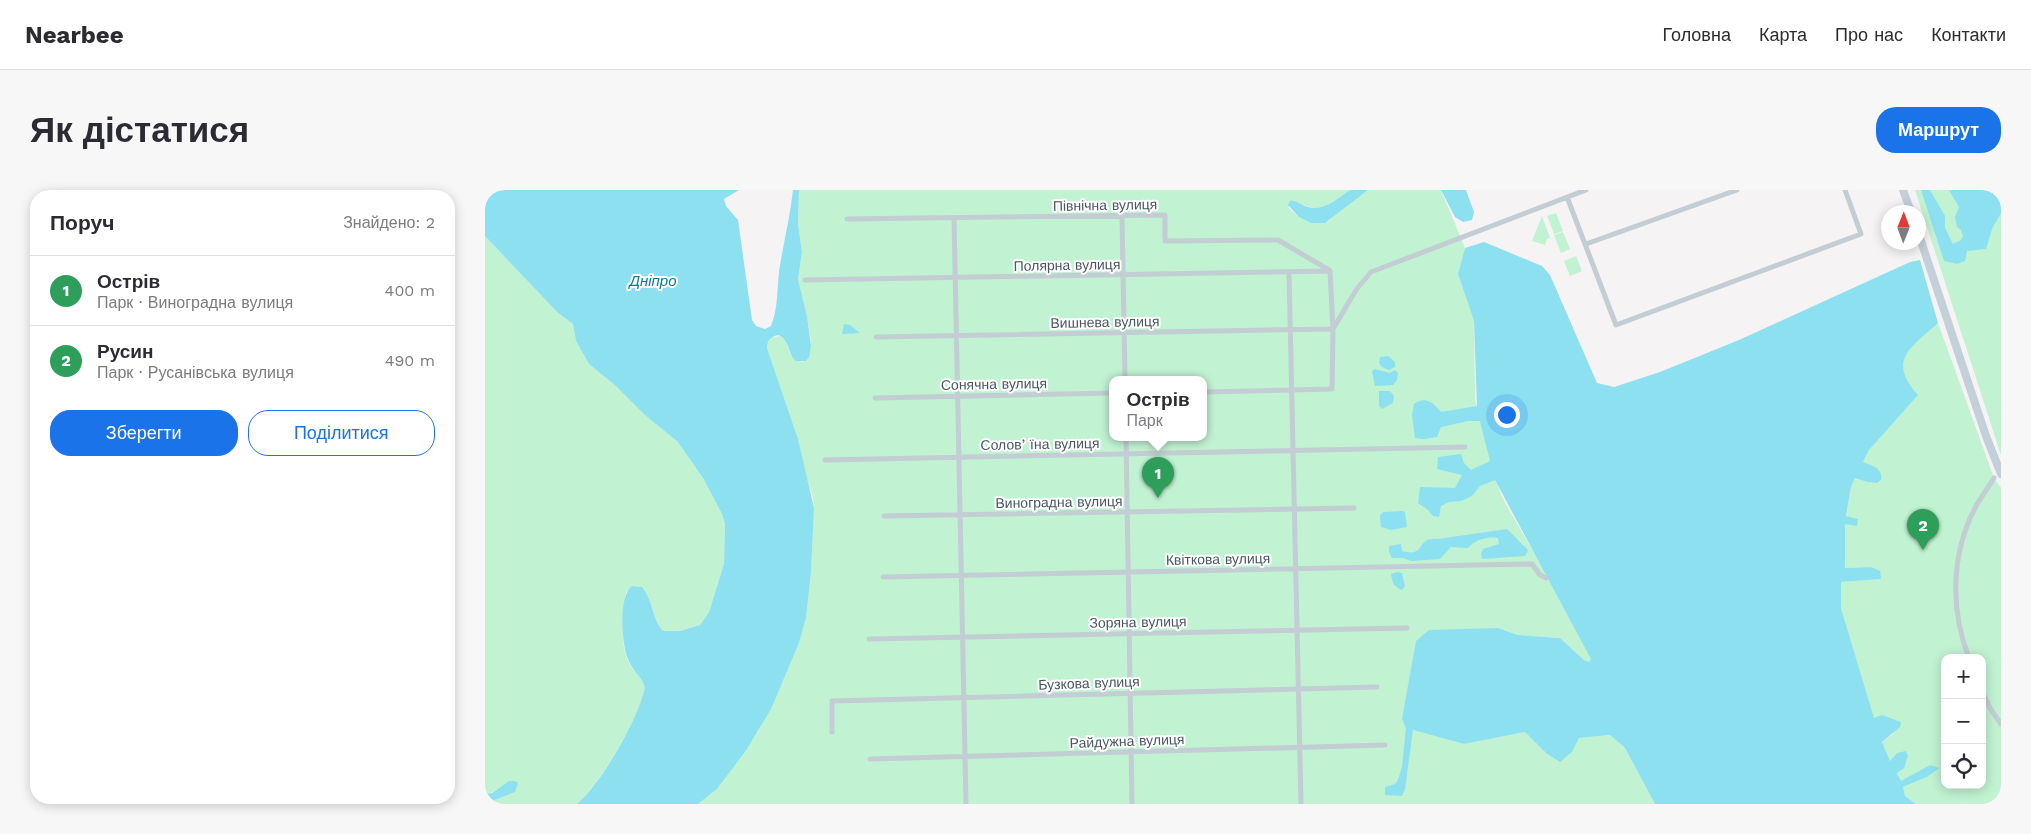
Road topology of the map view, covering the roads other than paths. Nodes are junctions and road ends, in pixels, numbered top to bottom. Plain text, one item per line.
1 (1586, 190) edge
2 (1737, 190) edge
3 (1845, 190) edge
4 (1903, 190) edge
5 (1567, 197) junction
6 (1908, 205) edge
7 (1122, 216) junction
8 (954, 218) junction
9 (847, 219) dead end
10 (1586, 244) junction
11 (1924, 250) edge
12 (1330, 271) junction
13 (1289, 272) junction
14 (1123, 275) junction
15 (955, 278) junction
16 (805, 280) dead end
17 (1333, 329) junction
18 (1290, 331) junction
19 (1124, 333) junction
20 (957, 336) junction
21 (876, 337) dead end
22 (1125, 376) edge
23 (1292, 390) junction
24 (1207, 392) edge
25 (1109, 393) edge
26 (958, 396) junction
27 (875, 398) dead end
28 (1126, 441) edge
29 (1465, 447) dead end
30 (1292, 450) junction
31 (1126, 454) junction
32 (959, 457) junction
33 (825, 460) dead end
34 (1998, 475) edge
35 (1354, 508) dead end
36 (1295, 509) junction
37 (1127, 512) junction
38 (960, 515) junction
39 (885, 516) dead end
40 (1296, 569) junction
41 (1128, 572) junction
42 (962, 576) junction
43 (883, 577) dead end
44 (1546, 578) dead end
45 (1407, 628) dead end
46 (1297, 630) junction
47 (1129, 634) junction
48 (963, 637) junction
49 (869, 639) dead end
50 (1968, 654) edge
51 (1377, 687) dead end
52 (1299, 689) junction
53 (1130, 693) junction
54 (964, 698) junction
55 (1986, 699) edge
56 (2001, 724) edge
57 (833, 732) dead end
58 (1385, 745) dead end
59 (1299, 748) junction
60 (1131, 752) junction
61 (965, 757) junction
62 (870, 759) dead end
63 (966, 804) edge
64 (1132, 804) edge
65 (1301, 804) edge

1 - 5 street
2 - 10 street
3 - 10 street
4 - 6 street
5 - 10 street
5 - 17 street
7 - 8 street, Північна вулиця
7 - 12 street, Північна вулиця
7 - 14 street
8 - 9 street, Північна вулиця
8 - 15 street
11 - 34 street
12 - 13 street, Полярна вулиця
12 - 17 street
13 - 14 street, Полярна вулиця
13 - 18 street
14 - 15 street, Полярна вулиця
14 - 19 street
15 - 16 street, Полярна вулиця
15 - 20 street
17 - 18 street, Вишнева вулиця
17 - 23 street
18 - 19 street, Вишнева вулиця
18 - 23 street
19 - 20 street, Вишнева вулиця
19 - 22 street
20 - 21 street, Вишнева вулиця
20 - 26 street
23 - 24 street
23 - 30 street
25 - 26 street, Сонячна вулиця
26 - 27 street, Сонячна вулиця
26 - 32 street
28 - 31 street
29 - 30 street, Соловʼїна вулиця
30 - 31 street, Соловʼїна вулиця
30 - 36 street
31 - 32 street, Соловʼїна вулиця
31 - 37 street
32 - 33 street, Соловʼїна вулиця
32 - 38 street
34 - 50 street
35 - 36 street, Виноградна вулиця
36 - 37 street, Виноградна вулиця
36 - 40 street
37 - 38 street, Виноградна вулиця
37 - 41 street
38 - 39 street, Виноградна вулиця
38 - 42 street
40 - 41 street, Квіткова вулиця
40 - 44 street, Квіткова вулиця
40 - 46 street
41 - 42 street, Квіткова вулиця
41 - 47 street
42 - 43 street, Квіткова вулиця
42 - 48 street
45 - 46 street, Зоряна вулиця
46 - 47 street, Зоряна вулиця
46 - 52 street
47 - 48 street, Зоряна вулиця
47 - 53 street
48 - 49 street, Зоряна вулиця
48 - 54 street
51 - 52 street, Бузкова вулиця
52 - 53 street, Бузкова вулиця
52 - 59 street
53 - 54 street, Бузкова вулиця
53 - 60 street
54 - 57 street, Бузкова вулиця
54 - 61 street
55 - 56 street
58 - 59 street, Райдужна вулиця
59 - 60 street, Райдужна вулиця
59 - 65 street
60 - 61 street, Райдужна вулиця
60 - 64 street
61 - 62 street, Райдужна вулиця
61 - 63 street

